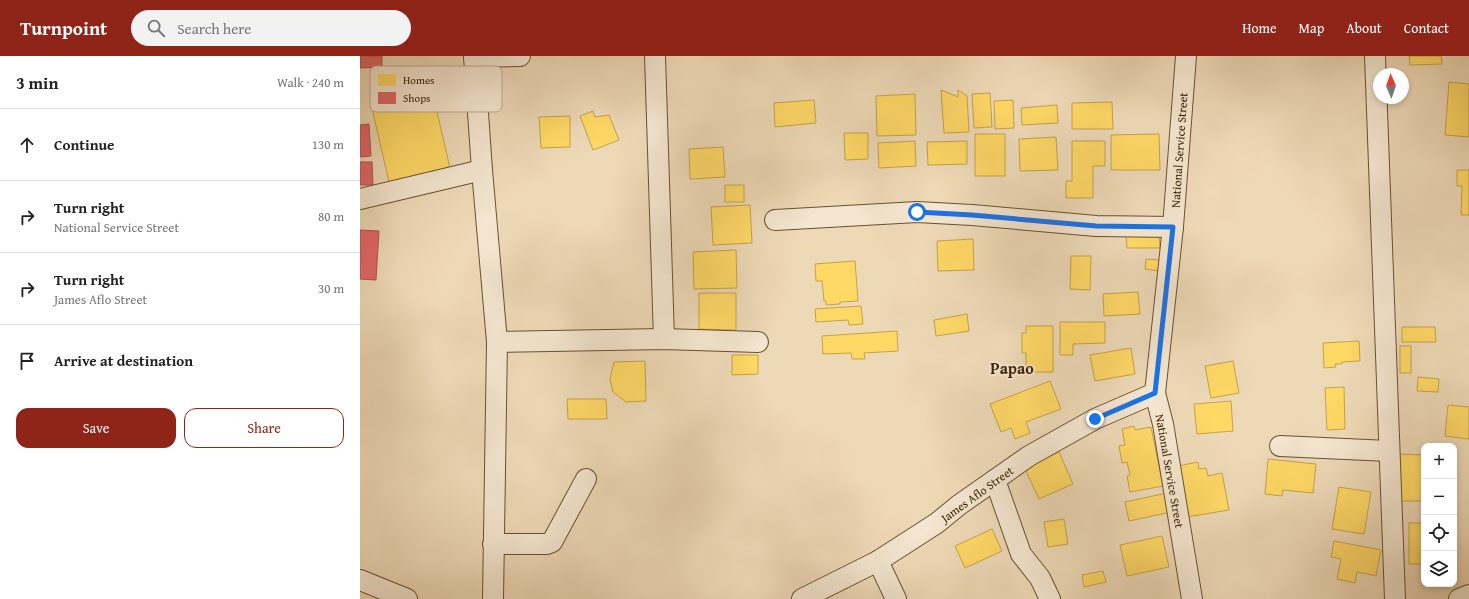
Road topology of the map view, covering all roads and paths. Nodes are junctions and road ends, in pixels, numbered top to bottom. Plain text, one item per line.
1 (474, 56) edge
2 (520, 56) edge
3 (655, 56) edge
4 (1186, 56) edge
5 (1375, 56) edge
6 (475, 66) edge
7 (478, 112) edge
8 (482, 170) junction
9 (360, 200) edge
10 (775, 220) dead end
11 (1173, 227) junction
12 (664, 339) junction
13 (497, 342) junction
14 (758, 342) dead end
15 (1155, 393) junction
16 (1280, 446) dead end
17 (1389, 451) junction
18 (586, 479) dead end
19 (995, 480) junction
20 (493, 544) junction
21 (878, 561) junction
22 (360, 580) edge
23 (1469, 595) edge
24 (407, 599) edge
25 (493, 599) edge
26 (802, 599) edge
27 (896, 599) edge
28 (1050, 599) edge
29 (1192, 599) edge
30 (1395, 599) edge
31 (1459, 599) edge

1 - 2 street
1 - 6 street
3 - 12 street
4 - 11 street, National Service Street
5 - 17 street
7 - 8 street
8 - 9 street
8 - 13 street
10 - 11 street
11 - 15 street, National Service Street
12 - 13 street
12 - 14 street
13 - 20 street
15 - 19 street, James Aflo Street
15 - 29 street, National Service Street
16 - 17 street
17 - 30 street
18 - 20 street
19 - 21 street, James Aflo Street
19 - 28 street
20 - 25 street
21 - 26 street, James Aflo Street
21 - 27 street
22 - 24 street
23 - 31 street

